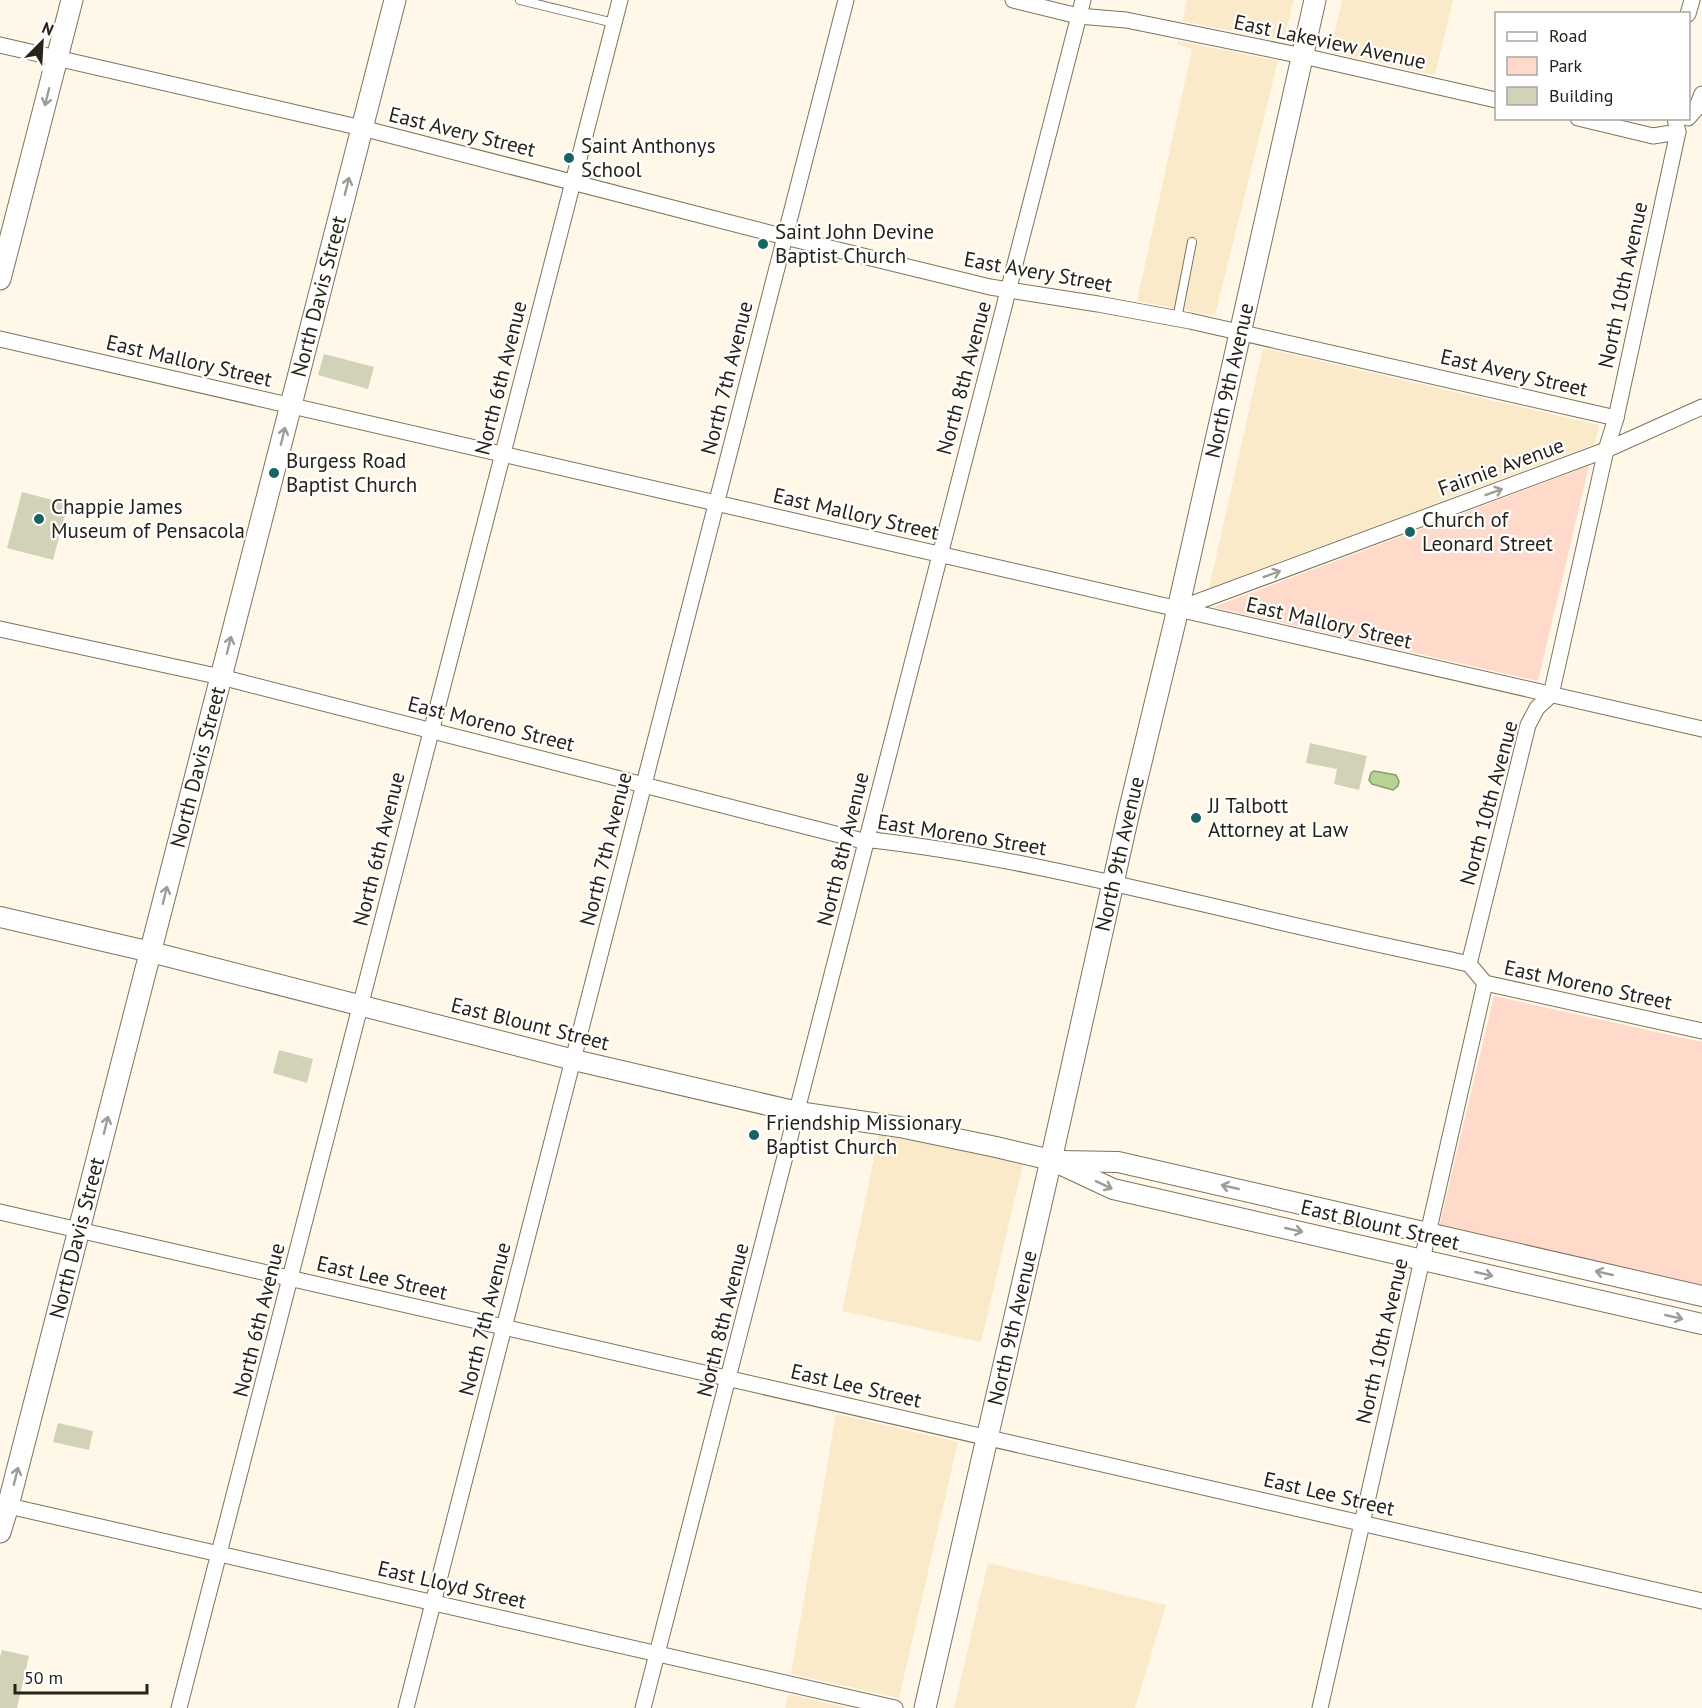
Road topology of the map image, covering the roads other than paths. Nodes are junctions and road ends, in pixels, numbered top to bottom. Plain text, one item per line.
1 (72, 0) edge
2 (395, 0) edge
3 (520, 0) edge
4 (620, 0) edge
5 (846, 0) edge
6 (1013, 0) edge
7 (1083, 0) edge
8 (1315, 0) edge
9 (1078, 16) junction
10 (614, 23) junction
11 (0, 45) edge
12 (1303, 56) junction
13 (57, 58) junction
14 (1702, 94) edge
15 (1495, 100) edge
16 (1690, 116) edge
17 (1586, 120) edge
18 (1676, 125) edge
19 (362, 128) junction
20 (573, 182) junction
21 (785, 237) junction
22 (1192, 242) dead end
23 (0, 279) edge
24 (1009, 291) junction
25 (1177, 319) junction
26 (1240, 332) junction
27 (0, 339) edge
28 (291, 406) junction
29 (1702, 407) edge
30 (1616, 418) junction
31 (1606, 450) junction
32 (503, 455) junction
33 (716, 503) junction
34 (940, 555) junction
35 (1178, 609) junction
36 (0, 629) edge
37 (221, 677) junction
38 (1551, 695) junction
39 (1702, 729) edge
40 (431, 731) junction
41 (644, 786) junction
42 (867, 842) junction
43 (1113, 883) junction
44 (0, 917) edge
45 (151, 952) junction
46 (1469, 964) junction
47 (1485, 984) junction
48 (361, 1006) junction
49 (1702, 1031) edge
50 (573, 1060) junction
51 (798, 1112) junction
52 (1051, 1160) junction
53 (0, 1212) edge
54 (79, 1230) junction
55 (1428, 1233) junction
56 (1422, 1260) junction
57 (291, 1278) junction
58 (1702, 1296) edge
59 (1702, 1324) edge
60 (504, 1327) junction
61 (729, 1379) junction
62 (987, 1438) junction
63 (4, 1505) edge
64 (1362, 1523) junction
65 (0, 1532) edge
66 (220, 1554) junction
67 (1702, 1601) edge
68 (434, 1603) junction
69 (657, 1654) junction
70 (179, 1708) edge
71 (406, 1708) edge
72 (644, 1708) edge
73 (895, 1708) edge
74 (925, 1708) edge
75 (1320, 1708) edge

1 - 13 main road
2 - 19 main road, North Davis Street
3 - 10 lane
4 - 10 street, North 6th Avenue
5 - 21 street, North 7th Avenue
6 - 9 street, East Lakeview Avenue
7 - 9 street, North 8th Avenue
8 - 12 main road, North 9th Avenue
9 - 12 street, East Lakeview Avenue
9 - 24 street, North 8th Avenue
10 - 20 street, North 6th Avenue
11 - 13 street, East Avery Street
12 - 15 street, East Lakeview Avenue
12 - 26 main road, North 9th Avenue
13 - 19 street, East Avery Street
13 -> 23 main road
14 - 16 street, North 10th Avenue
17 - 18 street
18 - 30 street, North 10th Avenue
19 - 20 street, East Avery Street
28 -> 19 main road, North Davis Street
20 - 21 street, East Avery Street
20 - 32 street, North 6th Avenue
21 - 24 street, East Avery Street
21 - 33 street, North 7th Avenue
22 - 25 lane
24 - 25 street, East Avery Street
24 - 34 street, North 8th Avenue
25 - 26 street, East Avery Street
26 - 30 street, East Avery Street
26 - 35 main road, North 9th Avenue
27 - 28 street, East Mallory Street
28 - 32 street, East Mallory Street
37 -> 28 main road, North Davis Street
29 - 31 street, Fairnie Avenue
30 - 31 street, North 10th Avenue
35 -> 31 street, Fairnie Avenue
31 - 38 street, North 10th Avenue
32 - 33 street, East Mallory Street
32 - 40 street, North 6th Avenue
33 - 34 street, East Mallory Street
33 - 41 street, North 7th Avenue
34 - 35 street, East Mallory Street
34 - 42 street, North 8th Avenue
35 - 38 street, East Mallory Street
35 - 43 main road, North 9th Avenue
36 - 37 street, East Moreno Street
37 - 40 street, East Moreno Street
45 -> 37 main road, North Davis Street
38 - 39 street, East Mallory Street
38 - 46 street, North 10th Avenue
40 - 41 street, East Moreno Street
40 - 48 street, North 6th Avenue
41 - 42 street, East Moreno Street
41 - 50 street, North 7th Avenue
42 - 43 street, East Moreno Street
42 - 51 street, North 8th Avenue
43 - 46 street, East Moreno Street
43 - 52 main road, North 9th Avenue
44 - 45 street, East Blount Street
45 - 48 street, East Blount Street
54 -> 45 main road, North Davis Street
46 - 47 street, East Moreno Street
47 - 49 street, East Moreno Street
47 - 55 street, North 10th Avenue
48 - 50 street, East Blount Street
48 - 57 street, North 6th Avenue
50 - 51 street, East Blount Street
50 - 60 street, North 7th Avenue
51 - 52 street, East Blount Street
51 - 61 street, North 8th Avenue
55 -> 52 street, East Blount Street
52 -> 56 street, East Blount Street
52 - 62 main road, North 9th Avenue
53 - 54 street, East Lee Street
54 - 57 street, East Lee Street
63 -> 54 main road, North Davis Street
55 - 56 street, North 10th Avenue
58 -> 55 street, East Blount Street
56 -> 59 street, East Blount Street
56 - 64 street, North 10th Avenue
57 - 60 street, East Lee Street
57 - 66 street, North 6th Avenue
60 - 61 street, East Lee Street
60 - 68 street, North 7th Avenue
61 - 62 street, East Lee Street
61 - 69 street, North 8th Avenue
62 - 64 street, East Lee Street
62 - 74 main road, North 9th Avenue
63 - 65 main road, North Davis Street
63 - 66 street, East Lloyd Street
64 - 67 street, East Lee Street
64 - 75 street, North 10th Avenue
66 - 68 street, East Lloyd Street
66 - 70 street, North 6th Avenue
68 - 69 street, East Lloyd Street
68 - 71 street, North 7th Avenue
69 - 72 street, North 8th Avenue
69 - 73 street, East Lloyd Street

